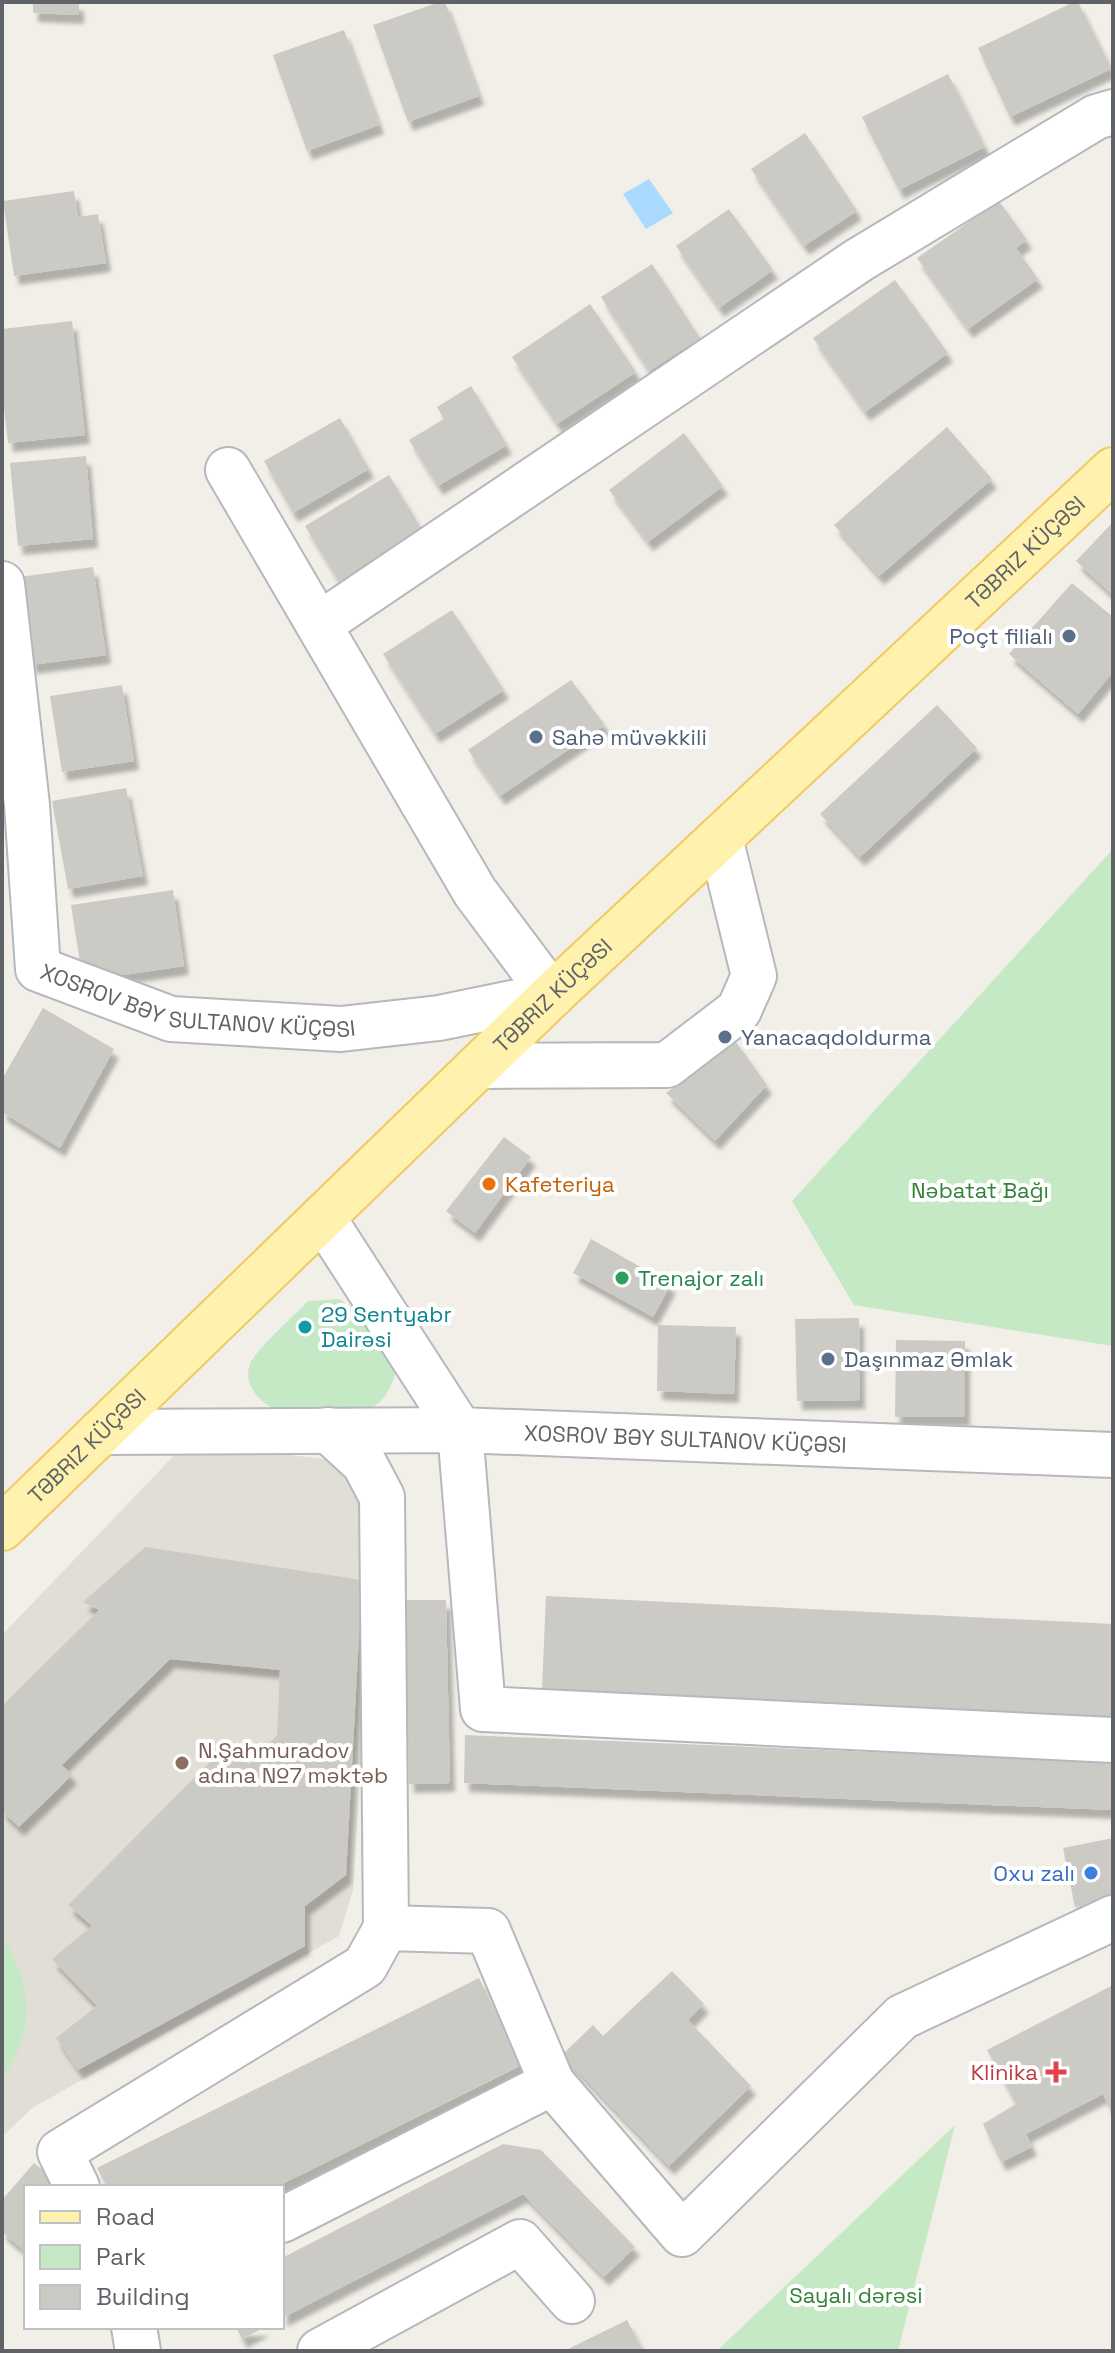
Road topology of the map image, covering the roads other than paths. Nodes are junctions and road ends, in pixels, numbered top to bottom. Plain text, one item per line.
1 (1113, 112) edge
2 (228, 470) dead end
3 (1113, 470) edge
4 (2, 584) edge
5 (320, 624) junction
6 (720, 838) junction
7 (20, 958) edge
8 (552, 995) junction
9 (479, 1066) junction
10 (323, 1218) junction
11 (328, 1430) junction
12 (460, 1430) junction
13 (101, 1432) junction
14 (1113, 1455) edge
15 (2, 1528) edge
16 (1113, 1740) edge
17 (1113, 1918) edge
18 (386, 1928) junction
19 (552, 2083) junction
20 (76, 2185) edge
21 (284, 2219) edge
22 (572, 2301) dead end
23 (134, 2329) edge
24 (138, 2351) edge
25 (320, 2351) edge

1 - 5 street
2 - 5 street
3 - 6 main road, TƏBRIZ KÜÇƏSI
4 - 7 street, XOSROV BƏY SULTANOV KÜÇƏSI
5 - 8 street
6 - 8 main road, TƏBRIZ KÜÇƏSI
6 - 9 street
7 - 8 street, XOSROV BƏY SULTANOV KÜÇƏSI
8 - 9 main road, TƏBRIZ KÜÇƏSI
9 - 10 main road, TƏBRIZ KÜÇƏSI
10 - 12 street
10 - 13 main road, TƏBRIZ KÜÇƏSI
11 - 12 street, XOSROV BƏY SULTANOV KÜÇƏSI
11 - 13 street, XOSROV BƏY SULTANOV KÜÇƏSI
11 - 18 street
12 - 14 street, XOSROV BƏY SULTANOV KÜÇƏSI
12 - 16 street
13 - 15 main road, TƏBRIZ KÜÇƏSI
17 - 19 street
18 - 19 street
18 - 20 street
19 - 21 street
22 - 25 street
23 - 24 street

